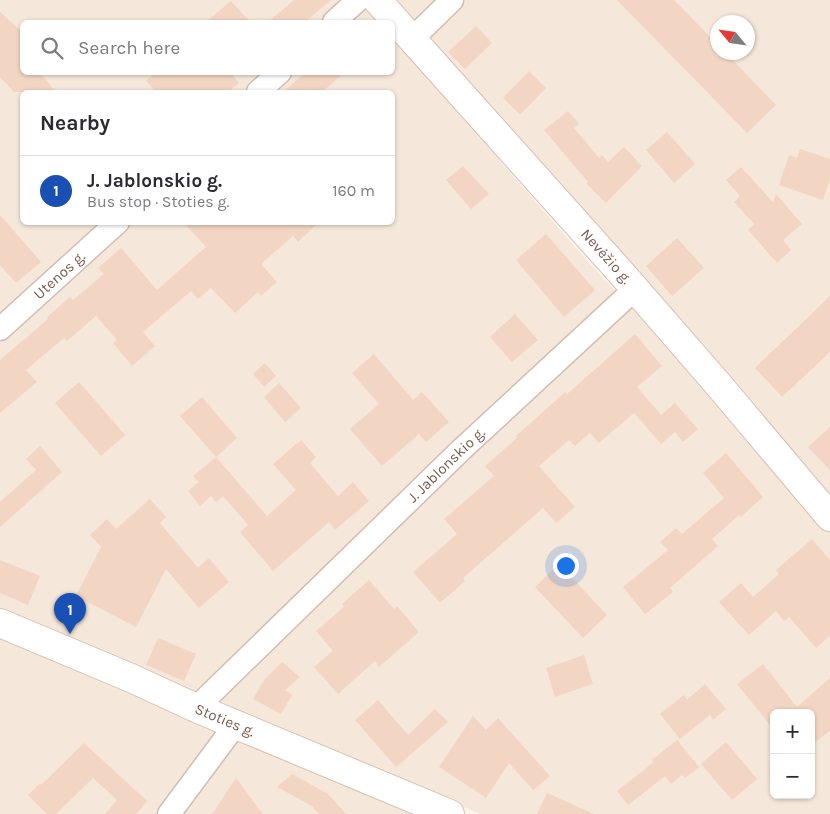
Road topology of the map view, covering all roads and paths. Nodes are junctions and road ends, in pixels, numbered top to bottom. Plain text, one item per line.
1 (358, 0) edge
2 (377, 0) edge
3 (452, 0) edge
4 (336, 20) edge
5 (412, 38) junction
6 (277, 75) edge
7 (260, 90) edge
8 (115, 225) edge
9 (635, 289) junction
10 (0, 329) edge
11 (830, 517) edge
12 (0, 623) edge
13 (196, 708) junction
14 (236, 724) junction
15 (169, 814) edge
16 (450, 814) edge

1 - 4 street
2 - 5 street, Nevėžio g.
3 - 5 street
5 - 9 street, Nevėžio g.
6 - 7 street
8 - 10 street, Utenos g.
9 - 11 street, Nevėžio g.
9 - 13 street, J. Jablonskio g.
12 - 13 street, Stoties g.
13 - 14 street, Stoties g.
14 - 15 street
14 - 16 street, Stoties g.

